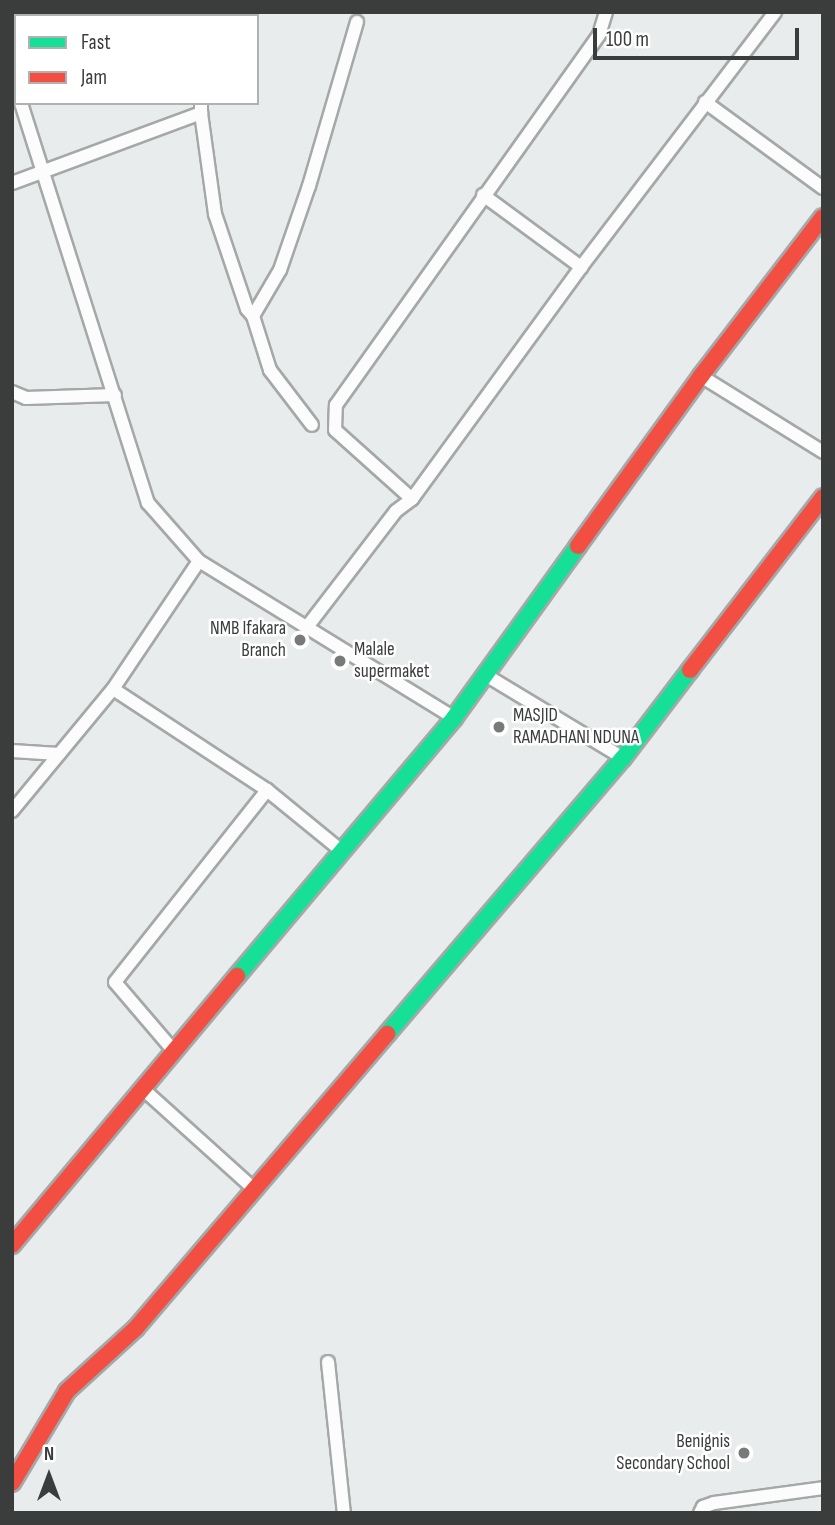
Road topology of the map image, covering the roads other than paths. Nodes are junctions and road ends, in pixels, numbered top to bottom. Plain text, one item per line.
1 (606, 12) edge
2 (775, 12) edge
3 (357, 22) dead end
4 (705, 102) junction
5 (22, 105) edge
6 (201, 108) edge
7 (44, 172) junction
8 (12, 183) edge
9 (823, 188) edge
10 (483, 195) junction
11 (823, 217) edge
12 (581, 267) junction
13 (253, 316) junction
14 (701, 376) junction
15 (12, 392) edge
16 (115, 395) junction
17 (312, 425) dead end
18 (823, 452) edge
19 (823, 497) edge
20 (412, 499) junction
21 (199, 561) junction
22 (307, 627) junction
23 (484, 674) junction
24 (113, 689) junction
25 (454, 718) junction
26 (12, 751) edge
27 (59, 754) junction
28 (623, 758) junction
29 (267, 790) junction
30 (12, 811) edge
31 (343, 852) junction
32 (173, 1050) junction
33 (143, 1089) junction
34 (254, 1189) junction
35 (12, 1245) edge
36 (328, 1362) dead end
37 (12, 1483) edge
38 (823, 1488) edge
39 (344, 1513) edge
40 (700, 1513) edge

1 - 10 street
2 - 4 street
3 - 13 street
4 - 9 street
4 - 12 street
5 - 7 street
6 - 7 street
6 - 13 street
7 - 8 street
7 - 16 street
10 - 12 street
10 - 20 street
11 - 14 main road
12 - 20 street
13 - 17 street
14 - 18 street
14 - 23 main road
15 - 16 street
16 - 21 street
19 - 28 main road
20 - 22 street
21 - 22 street
21 - 24 street
22 - 25 street
23 - 25 main road
23 - 28 street
24 - 27 street
24 - 29 street
25 - 31 main road
26 - 27 street
27 - 30 street
28 - 34 main road
29 - 31 street
29 - 32 street
31 - 32 main road
32 - 33 main road
33 - 34 street
33 - 35 main road
34 - 37 main road
36 - 39 street
38 - 40 street

